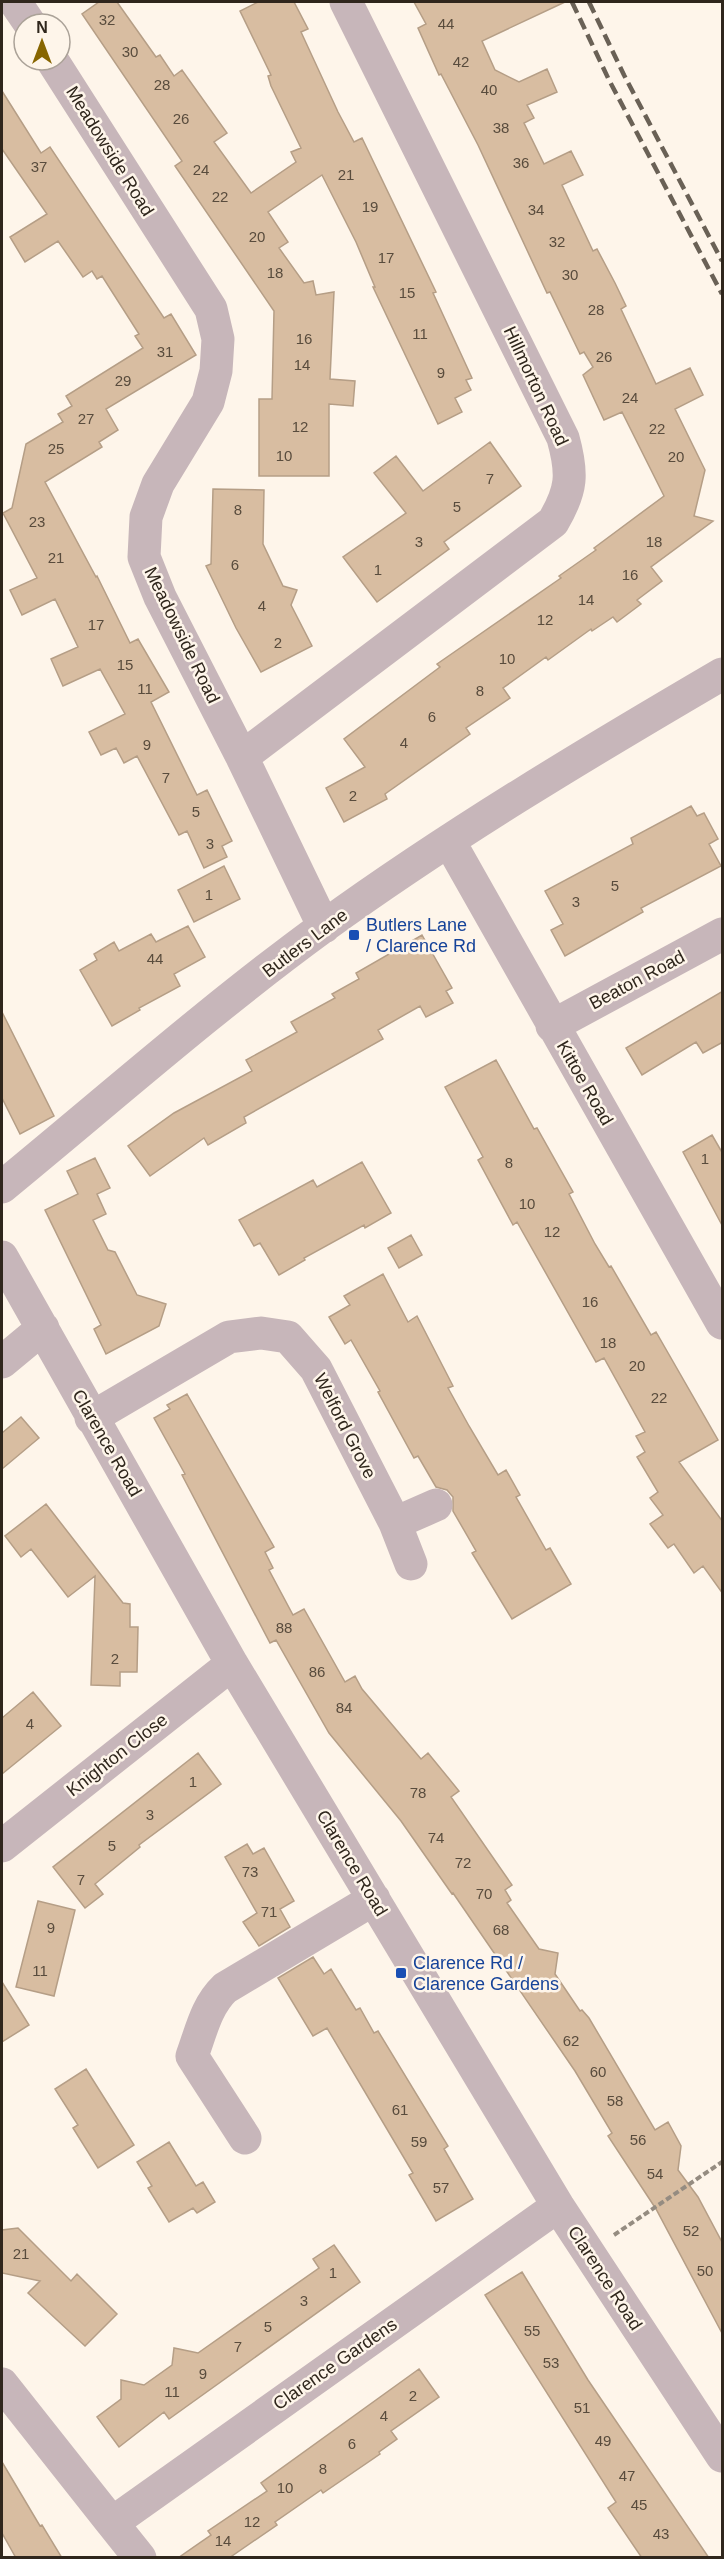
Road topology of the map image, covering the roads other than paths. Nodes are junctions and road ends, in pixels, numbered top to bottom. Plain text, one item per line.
1 (346, 2) edge
2 (60, 72) edge
3 (723, 674) edge
4 (242, 757) junction
5 (449, 841) junction
6 (324, 927) junction
7 (723, 934) edge
8 (552, 1026) junction
9 (2, 1187) edge
10 (2, 1257) edge
11 (723, 1323) edge
12 (43, 1328) junction
13 (2, 1362) edge
14 (92, 1418) junction
15 (436, 1505) dead end
16 (395, 1523) junction
17 (411, 1564) dead end
18 (232, 1664) junction
19 (2, 1846) edge
20 (374, 1899) junction
21 (245, 2138) dead end
22 (558, 2206) junction
23 (2, 2384) edge
24 (723, 2456) edge
25 (112, 2523) junction
26 (140, 2558) edge

1 - 4 street, Hillmorton Road
2 - 4 street, Meadowside Road
3 - 5 street, Butlers Lane
4 - 6 street, Meadowside Road
5 - 6 street, Butlers Lane
5 - 8 street, Kittoe Road
6 - 9 street, Butlers Lane
7 - 8 street, Beaton Road
8 - 11 street, Kittoe Road
10 - 12 street, Clarence Road
12 - 13 street
12 - 14 street, Clarence Road
14 - 16 street, Welford Grove
14 - 18 street, Clarence Road
15 - 16 street
16 - 17 street, Welford Grove
18 - 19 street, Knighton Close
18 - 20 street, Clarence Road
20 - 21 street
20 - 22 street, Clarence Road
22 - 24 street, Clarence Road
22 - 25 street, Clarence Gardens
23 - 25 street
25 - 26 street

